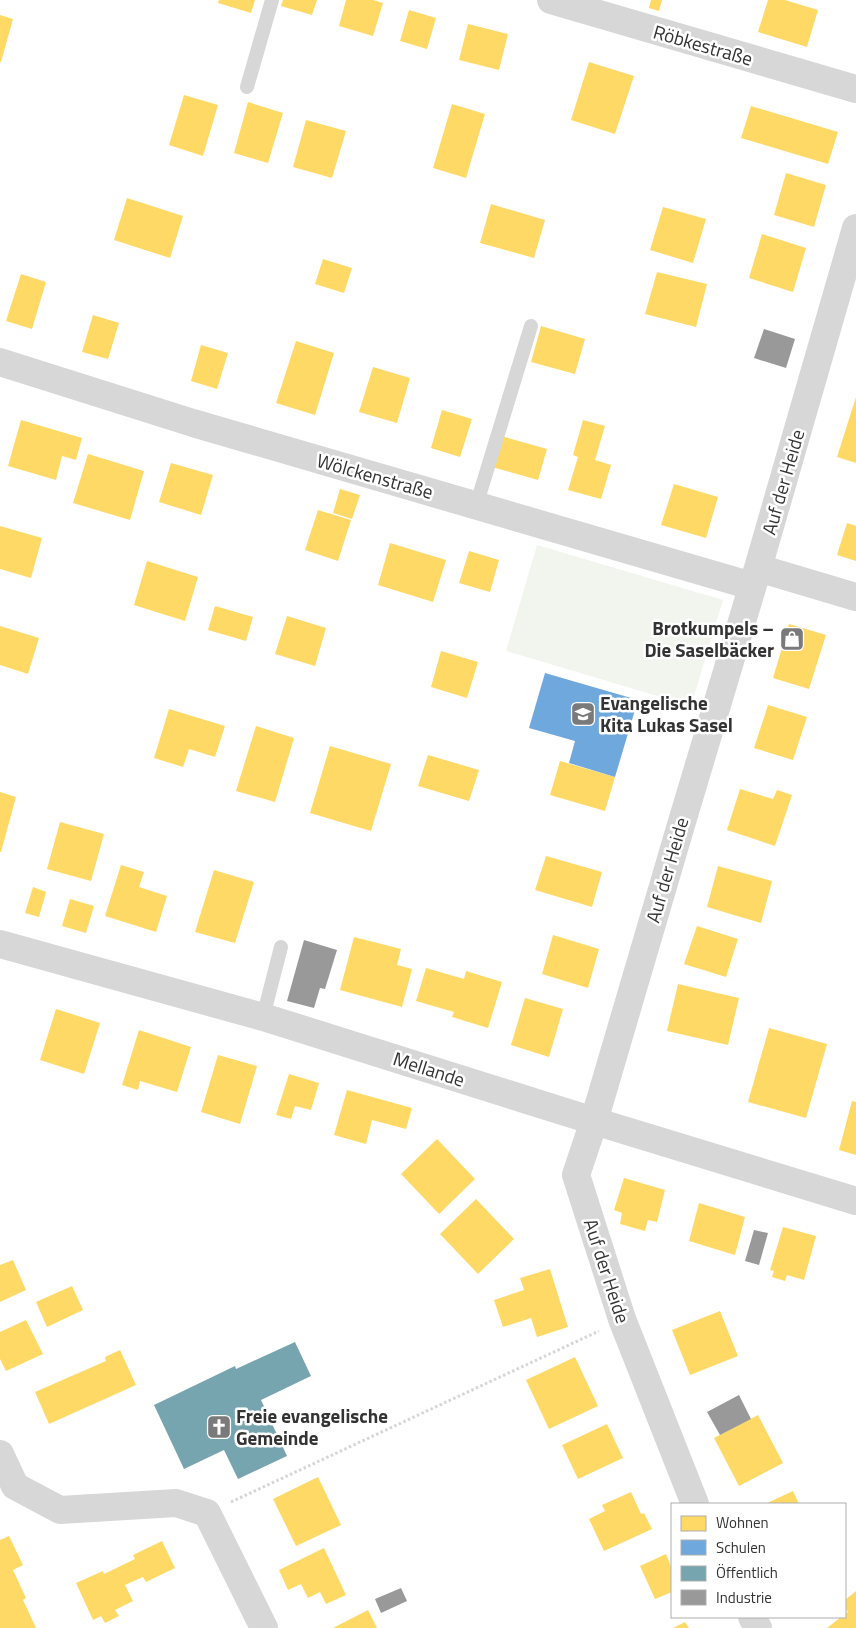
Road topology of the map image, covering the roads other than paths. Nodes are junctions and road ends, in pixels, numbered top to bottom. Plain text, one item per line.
1 (272, 0) edge
2 (551, 0) edge
3 (600, 7) edge
4 (247, 86) dead end
5 (856, 90) edge
6 (856, 228) edge
7 (531, 326) dead end
8 (0, 362) edge
9 (476, 506) junction
10 (755, 577) junction
11 (856, 597) edge
12 (0, 944) edge
13 (281, 947) dead end
14 (263, 1017) junction
15 (594, 1121) junction
16 (856, 1201) edge
17 (0, 1454) edge
18 (695, 1503) edge
19 (264, 1628) edge

1 - 4 lane
2 - 3 street, Röbkestraße
3 - 5 street, Röbkestraße
6 - 10 street, Auf der Heide
7 - 9 lane
8 - 9 street, Wölckenstraße
9 - 10 street, Wölckenstraße
10 - 11 street, Wölckenstraße
10 - 15 street, Auf der Heide
12 - 14 street, Mellande
13 - 14 lane
14 - 15 street, Mellande
15 - 16 street, Mellande
15 - 18 street, Auf der Heide
17 - 19 street

